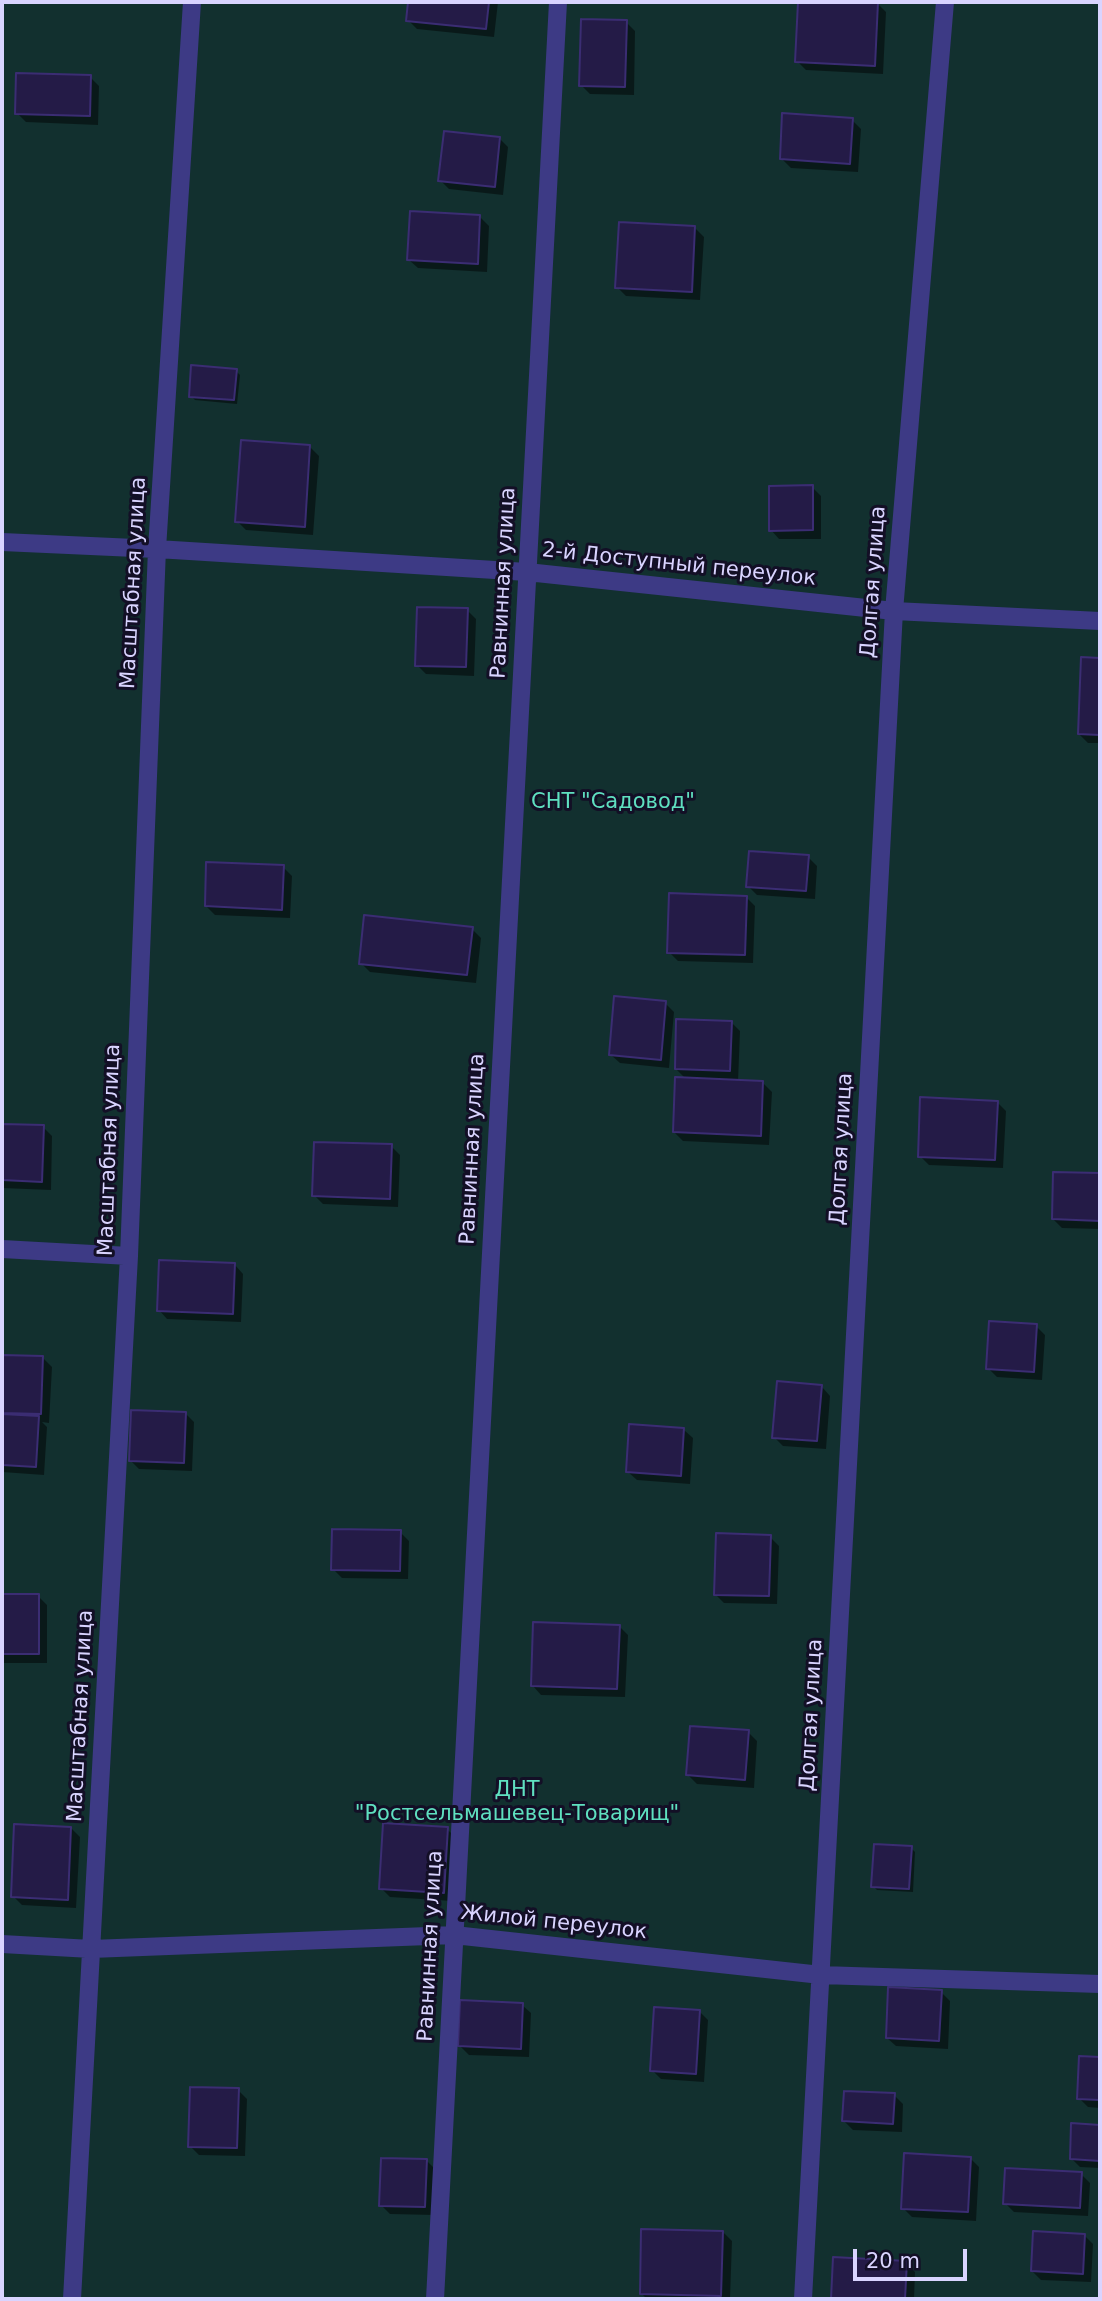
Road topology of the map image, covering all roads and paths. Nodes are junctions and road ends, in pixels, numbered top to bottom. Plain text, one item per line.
1 (192, 2) edge
2 (558, 2) edge
3 (945, 2) edge
4 (2, 542) edge
5 (157, 549) junction
6 (527, 572) junction
7 (894, 611) junction
8 (1100, 621) edge
9 (2, 1249) edge
10 (128, 1256) junction
11 (454, 1935) junction
12 (2, 1944) edge
13 (91, 1949) junction
14 (821, 1975) junction
15 (1100, 1984) edge
16 (72, 2299) edge
17 (435, 2299) edge
18 (803, 2299) edge

1 - 5 lane, Масштабная улица
2 - 6 lane, Равнинная улица
3 - 7 lane, Долгая улица
4 - 5 lane, 2-й Доступный переулок
5 - 6 lane, 2-й Доступный переулок
5 - 10 lane, Масштабная улица
6 - 7 lane, 2-й Доступный переулок
6 - 11 lane, Равнинная улица
7 - 8 lane, 2-й Доступный переулок
7 - 14 lane, Долгая улица
9 - 10 lane
10 - 13 lane, Масштабная улица
11 - 13 lane, Жилой переулок
11 - 14 lane, Жилой переулок
11 - 17 lane, Равнинная улица
12 - 13 lane, Жилой переулок
13 - 16 lane, Масштабная улица
14 - 15 lane, Жилой переулок
14 - 18 lane, Долгая улица

